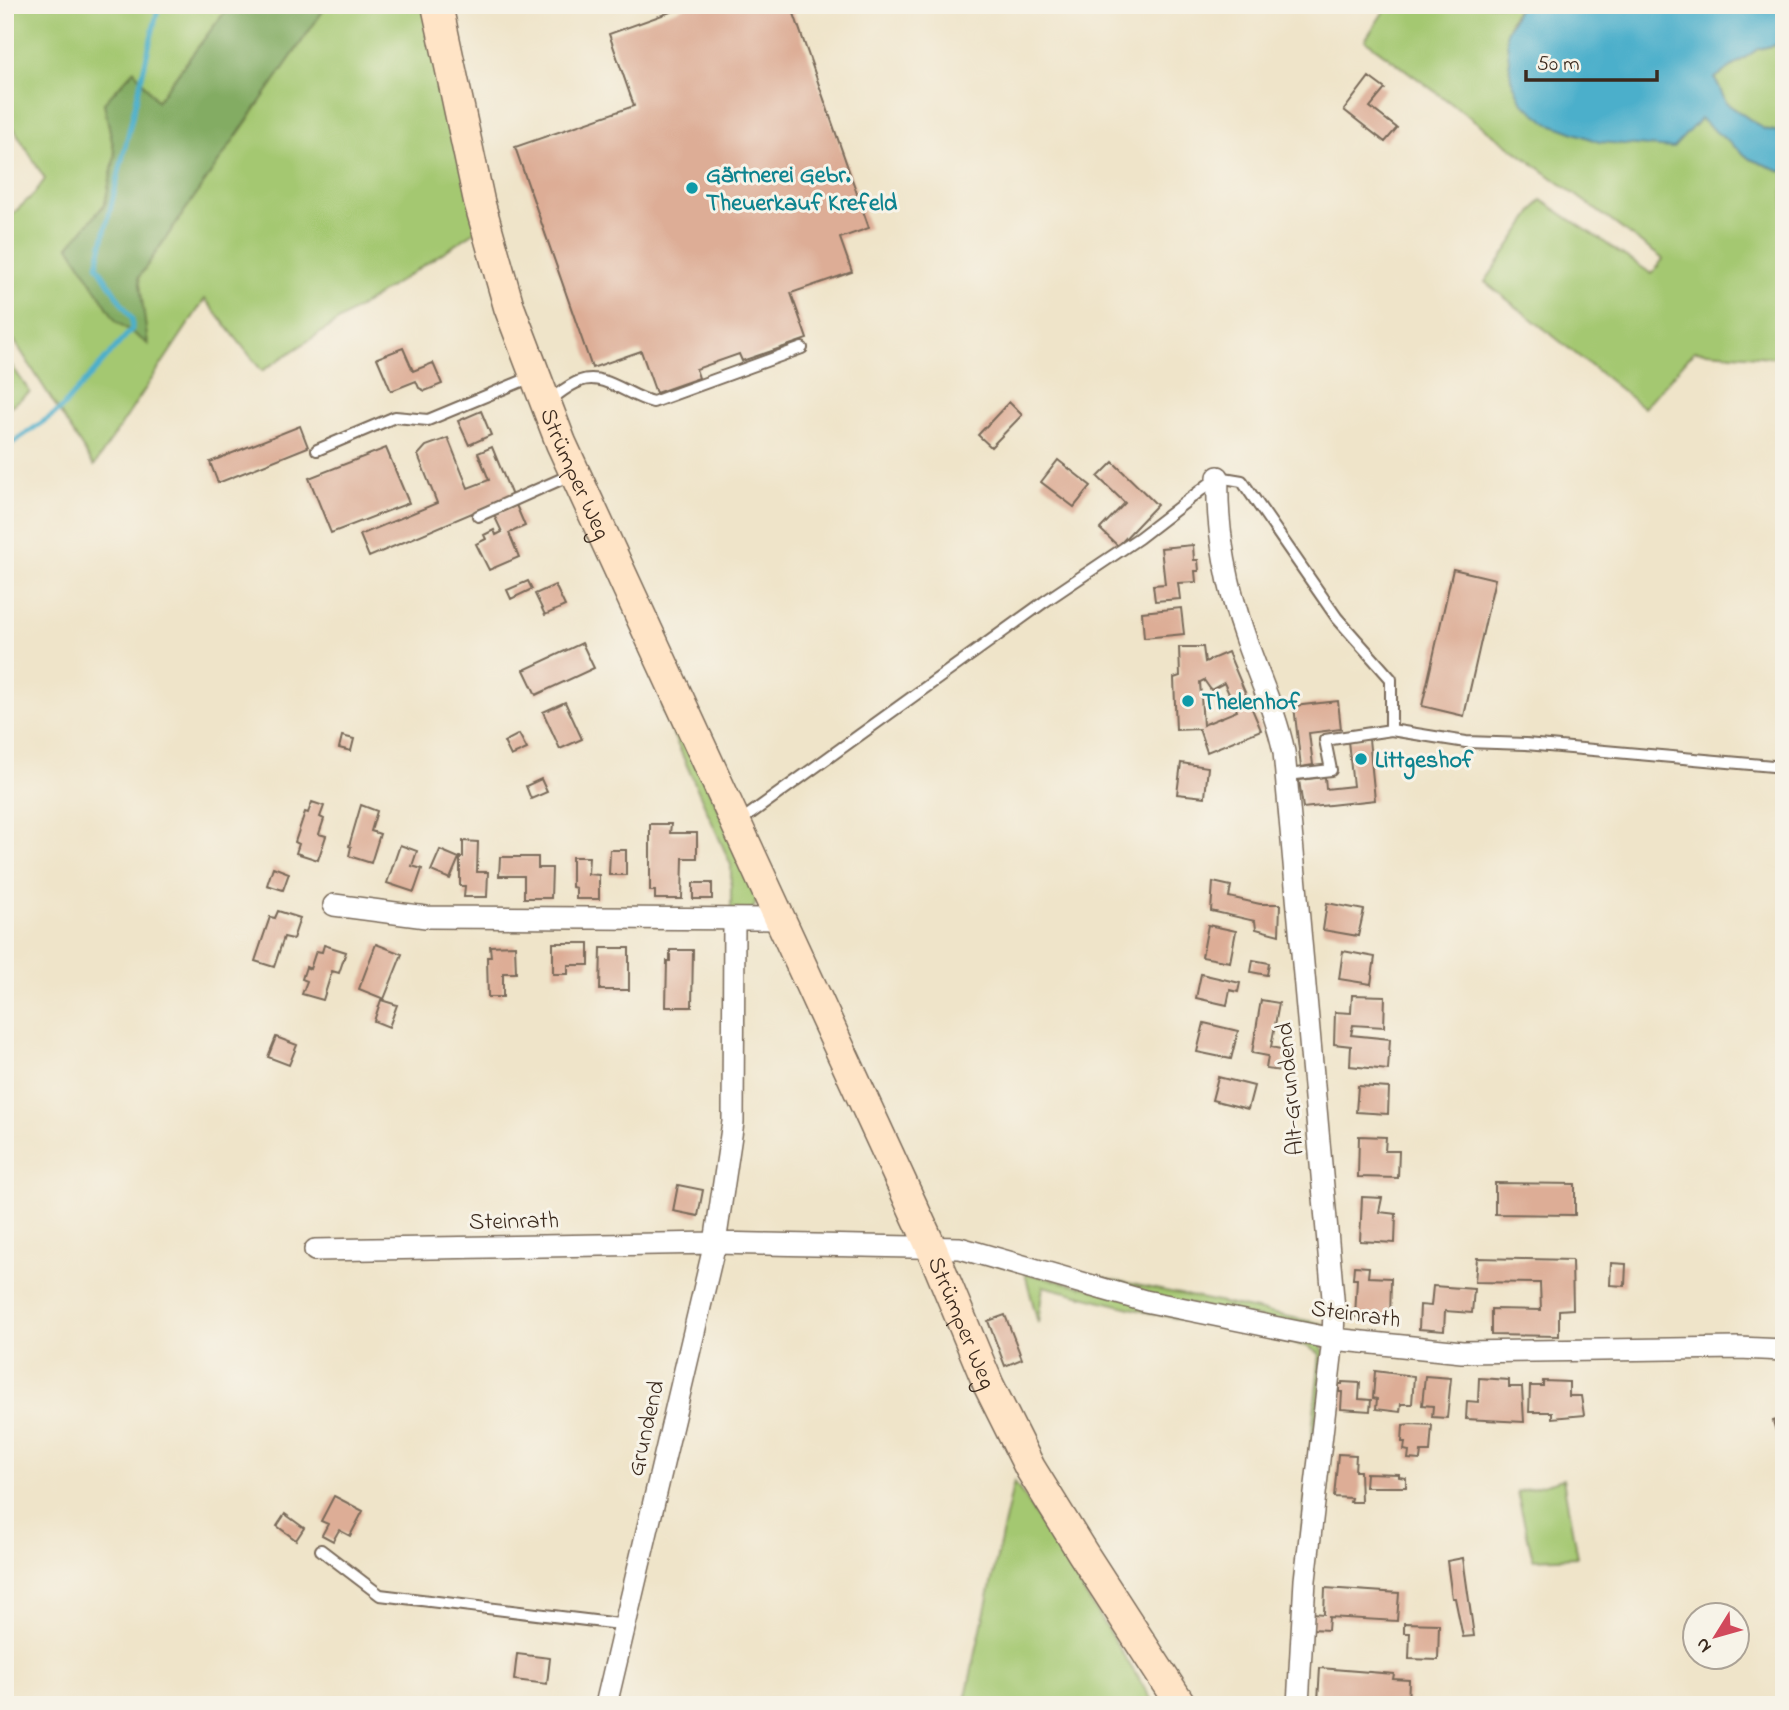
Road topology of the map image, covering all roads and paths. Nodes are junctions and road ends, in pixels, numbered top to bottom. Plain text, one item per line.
1 (437, 5) edge
2 (803, 348) dead end
3 (534, 376) junction
4 (545, 404) junction
5 (317, 450) dead end
6 (575, 473) junction
7 (1218, 477) junction
8 (478, 516) dead end
9 (1391, 730) junction
10 (1784, 767) edge
11 (1287, 775) junction
12 (736, 824) junction
13 (334, 905) dead end
14 (780, 919) junction
15 (734, 920) junction
16 (715, 1243) junction
17 (931, 1247) junction
18 (315, 1250) dead end
19 (1333, 1339) junction
20 (1784, 1350) edge
21 (321, 1550) dead end
22 (627, 1625) junction
23 (606, 1705) edge
24 (1181, 1705) edge
25 (1298, 1705) edge

1 - 3 street, Strümper Weg
2 - 4 lane
3 - 4 street, Strümper Weg
3 - 5 lane
4 - 6 street, Strümper Weg
6 - 8 lane
6 - 12 street, Strümper Weg
7 - 9 lane
7 - 11 street, Alt-Grundend
7 - 12 lane
9 - 10 lane
9 - 11 lane
11 - 19 street, Alt-Grundend
12 - 14 street, Strümper Weg
13 - 15 street
14 - 15 street
14 - 17 street, Strümper Weg
15 - 16 street, Grundend
16 - 17 street
16 - 18 street, Steinrath
16 - 22 street, Grundend
17 - 19 street, Steinrath
17 - 24 street, Strümper Weg
19 - 20 street, Steinrath
19 - 25 street, Alt-Grundend
21 - 22 lane
22 - 23 street, Grundend

